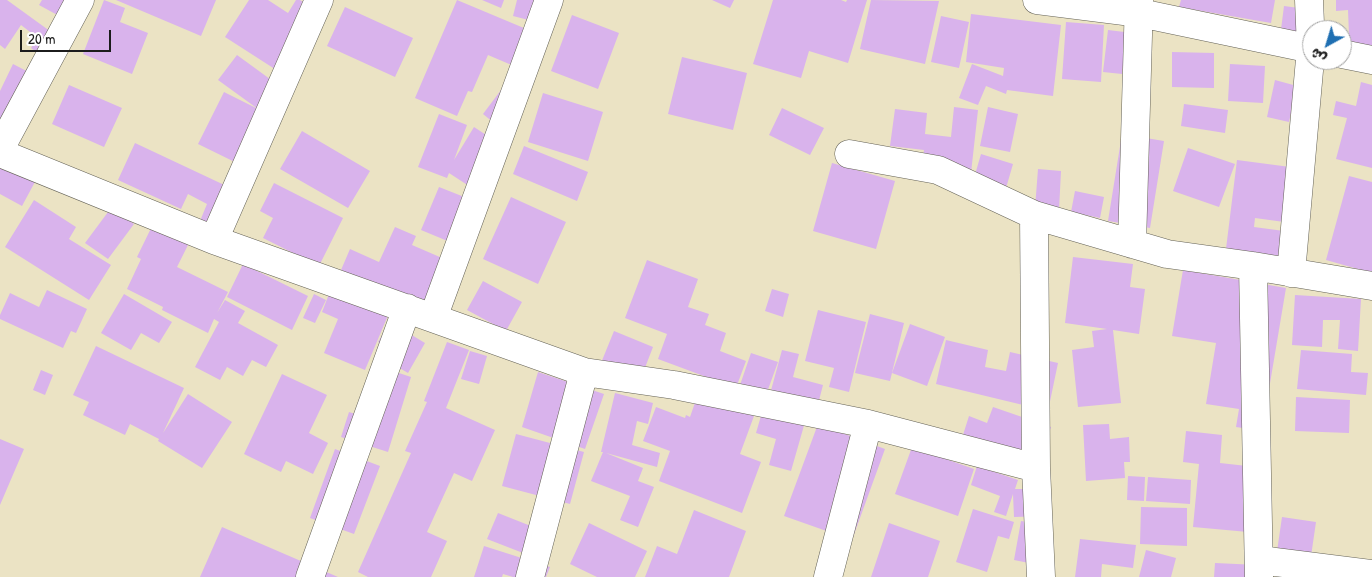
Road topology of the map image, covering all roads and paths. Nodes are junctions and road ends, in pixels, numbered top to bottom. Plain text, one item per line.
1 (80, 0) edge
2 (319, 0) edge
3 (549, 0) edge
4 (1037, 0) edge
5 (1309, 0) edge
6 (1139, 6) edge
7 (1310, 20) edge
8 (1302, 47) edge
9 (1352, 56) edge
10 (1372, 60) edge
11 (1309, 70) edge
12 (0, 151) edge
13 (849, 154) dead end
14 (1034, 215) junction
15 (214, 240) junction
16 (1132, 244) junction
17 (1252, 266) junction
18 (1291, 273) junction
19 (1372, 286) edge
20 (407, 308) junction
21 (433, 318) junction
22 (584, 372) junction
23 (868, 424) junction
24 (1036, 468) junction
25 (1259, 568) edge
26 (1372, 574) edge
27 (310, 577) edge
28 (530, 577) edge
29 (828, 577) edge
30 (1041, 577) edge

1 - 12 street
2 - 15 street
3 - 21 street
4 - 6 street
5 - 7 street
6 - 8 street
6 - 16 street
9 - 10 street
11 - 18 street
12 - 15 street
13 - 14 street
14 - 16 street
14 - 24 street
15 - 20 street
16 - 17 street
17 - 18 street
17 - 25 street
18 - 19 street
20 - 21 street
20 - 27 street
21 - 22 street
22 - 23 street
22 - 28 street
23 - 24 street
23 - 29 street
24 - 30 street
25 - 26 street

